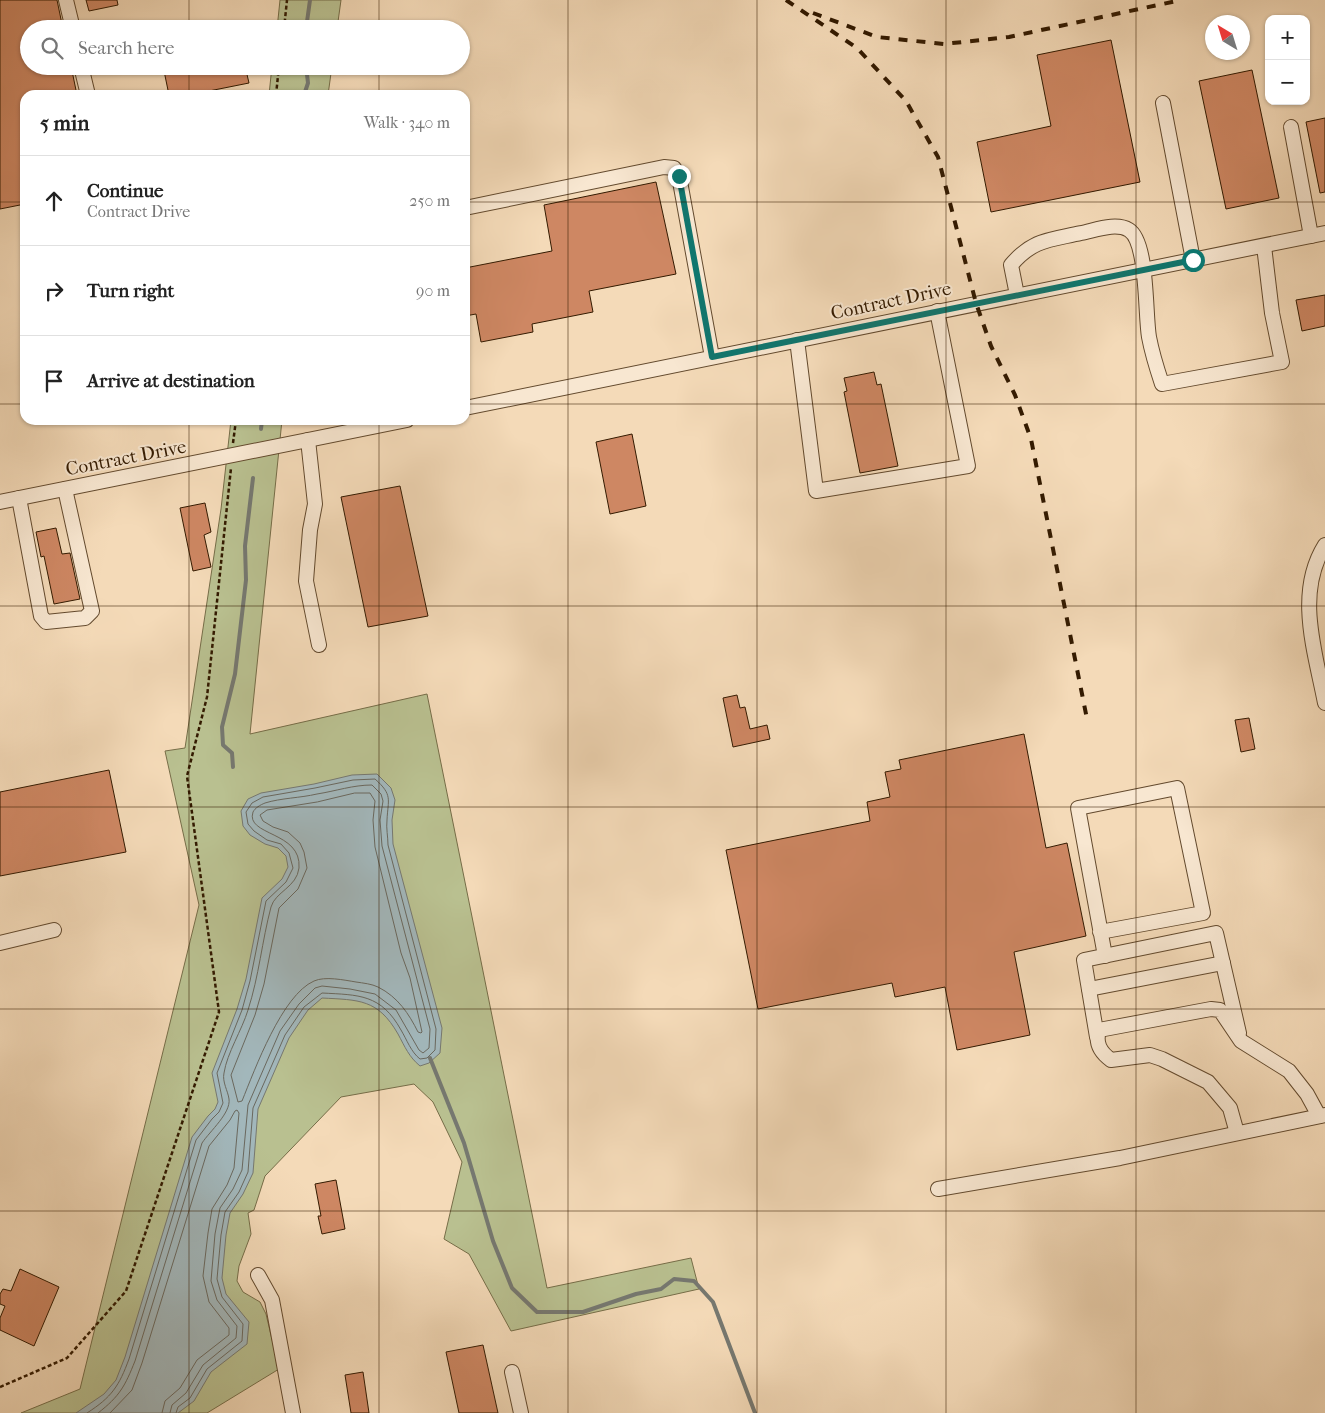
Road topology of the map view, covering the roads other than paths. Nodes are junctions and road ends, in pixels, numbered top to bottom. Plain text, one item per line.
1 (66, 0) edge
2 (71, 20) edge
3 (83, 75) edge
4 (87, 90) edge
5 (1163, 103) dead end
6 (1291, 127) dead end
7 (470, 207) edge
8 (1325, 233) edge
9 (1311, 236) junction
10 (1264, 246) junction
11 (1193, 260) junction
12 (1144, 270) junction
13 (1017, 295) junction
14 (937, 311) junction
15 (797, 340) junction
16 (712, 357) junction
17 (470, 407) edge
18 (373, 425) edge
19 (308, 440) junction
20 (65, 489) junction
21 (19, 498) junction
22 (0, 502) edge
23 (1325, 545) edge
24 (319, 645) dead end
25 (1325, 703) edge
26 (54, 930) dead end
27 (1100, 932) junction
28 (0, 943) edge
29 (1105, 956) junction
30 (1223, 963) junction
31 (1089, 989) junction
32 (1097, 1036) junction
33 (1241, 1041) junction
34 (1322, 1115) edge
35 (1237, 1133) junction
36 (938, 1189) dead end
37 (258, 1275) dead end
38 (512, 1372) dead end
39 (293, 1413) edge
40 (522, 1413) edge

1 - 2 street
3 - 4 street
5 - 11 street
6 - 9 street
7 - 16 street
8 - 9 street, Contract Drive
9 - 10 street, Contract Drive
10 - 11 street, Contract Drive
10 - 12 street
11 - 12 street, Contract Drive
12 - 13 street, Contract Drive
12 - 13 street
13 - 14 street, Contract Drive
14 - 15 street, Contract Drive
14 - 15 street
15 - 16 street, Contract Drive
16 - 17 street, Contract Drive
18 - 19 street, Contract Drive
19 - 20 street, Contract Drive
19 - 24 street
20 - 21 street, Contract Drive
20 - 21 street
21 - 22 street, Contract Drive
23 - 25 street
26 - 28 street
27 - 27 street
27 - 29 street
29 - 30 street
29 - 31 street
30 - 31 street
30 - 33 street
31 - 32 street
32 - 33 street
32 - 35 street
33 - 34 street
34 - 35 street
35 - 36 street
37 - 39 street
38 - 40 street

